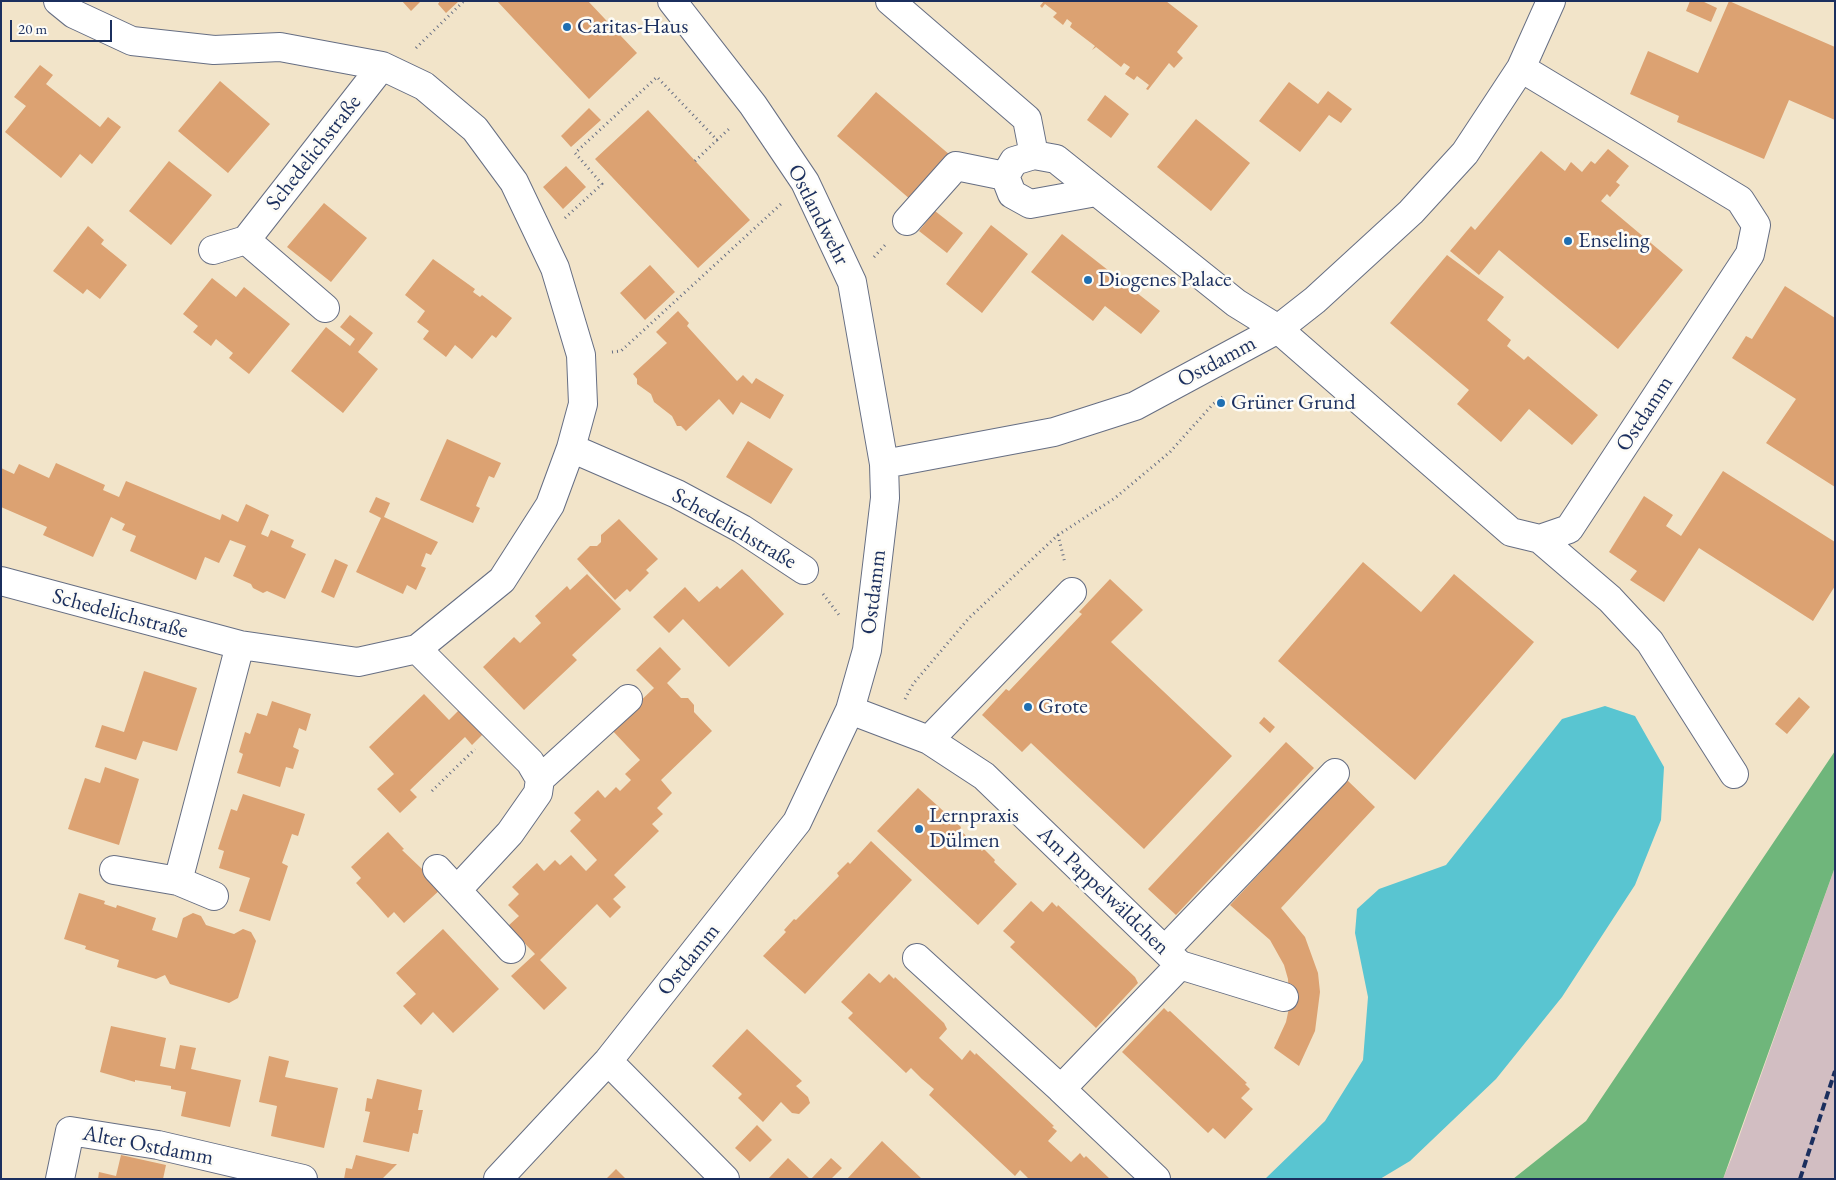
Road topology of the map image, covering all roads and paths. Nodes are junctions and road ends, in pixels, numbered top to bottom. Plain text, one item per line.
1 (58, 1) edge
2 (464, 1) edge
3 (672, 1) edge
4 (890, 1) edge
5 (1551, 1) edge
6 (387, 68) junction
7 (1521, 68) junction
8 (753, 105) junction
9 (717, 140) junction
10 (1034, 155) junction
11 (695, 161) dead end
12 (1005, 176) junction
13 (805, 182) junction
14 (1096, 192) junction
15 (907, 220) joint
16 (542, 238) junction
17 (246, 240) junction
18 (213, 250) dead end
19 (852, 282) junction
20 (325, 308) dead end
21 (1278, 330) junction
22 (581, 355) junction
23 (1229, 394) dead end
24 (571, 448) junction
25 (884, 464) junction
26 (1540, 539) junction
27 (804, 570) joint
28 (1, 581) edge
29 (1072, 592) dead end
30 (240, 645) junction
31 (417, 649) junction
32 (867, 650) junction
33 (628, 699) dead end
34 (850, 710) junction
35 (890, 725) junction
36 (497, 729) junction
37 (929, 740) junction
38 (1335, 773) dead end
39 (1734, 774) dead end
40 (540, 779) junction
41 (432, 790) dead end
42 (437, 869) dead end
43 (114, 870) dead end
44 (178, 880) junction
45 (457, 890) junction
46 (214, 896) dead end
47 (511, 949) dead end
48 (1172, 957) junction
49 (917, 958) dead end
50 (1284, 997) dead end
51 (608, 1061) junction
52 (1061, 1089) junction
53 (60, 1179) edge
54 (303, 1179) edge
55 (498, 1179) edge
56 (726, 1179) edge
57 (1156, 1179) edge

1 - 6 street, Schedelichstraße
2 - 6 path
3 - 8 street, Ostlandwehr
4 - 10 street
5 - 7 street, Ostdamm
6 - 16 street, Schedelichstraße
6 - 17 street, Schedelichstraße
7 - 21 street, Ostdamm
7 - 26 street, Ostdamm
8 - 9 path
8 - 13 street, Ostlandwehr
9 - 11 path
9 - 16 path
10 - 12 street
10 - 14 street
12 - 14 street
12 - 15 street
13 - 19 street, Ostlandwehr
13 - 22 path
14 - 21 street
15 - 19 path
16 - 22 street, Schedelichstraße
17 - 18 street
17 - 20 street
19 - 25 street, Ostlandwehr
21 - 25 street, Ostdamm
21 - 26 street, Ostdamm
22 - 24 street, Schedelichstraße
23 - 35 path
24 - 27 street, Schedelichstraße
24 - 31 street, Schedelichstraße
25 - 32 street, Ostdamm
26 - 39 street
27 - 32 path, Schedelichstraße
28 - 30 street, Schedelichstraße
29 - 37 street
30 - 31 street, Schedelichstraße
30 - 44 street
31 - 36 street
32 - 34 street, Ostdamm
33 - 40 street
34 - 35 street, Am Pappelwäldchen
34 - 51 street, Ostdamm
35 - 37 street, Am Pappelwäldchen
36 - 40 street
36 - 41 path
37 - 48 street, Am Pappelwäldchen
38 - 48 street
40 - 45 street
42 - 45 street
43 - 44 street
44 - 46 street
45 - 47 street
48 - 50 street, Am Pappelwäldchen
48 - 52 street, Am Pappelwäldchen
49 - 52 street
51 - 55 street, Ostdamm
51 - 56 street
52 - 57 street
53 - 54 street, Alter Ostdamm

